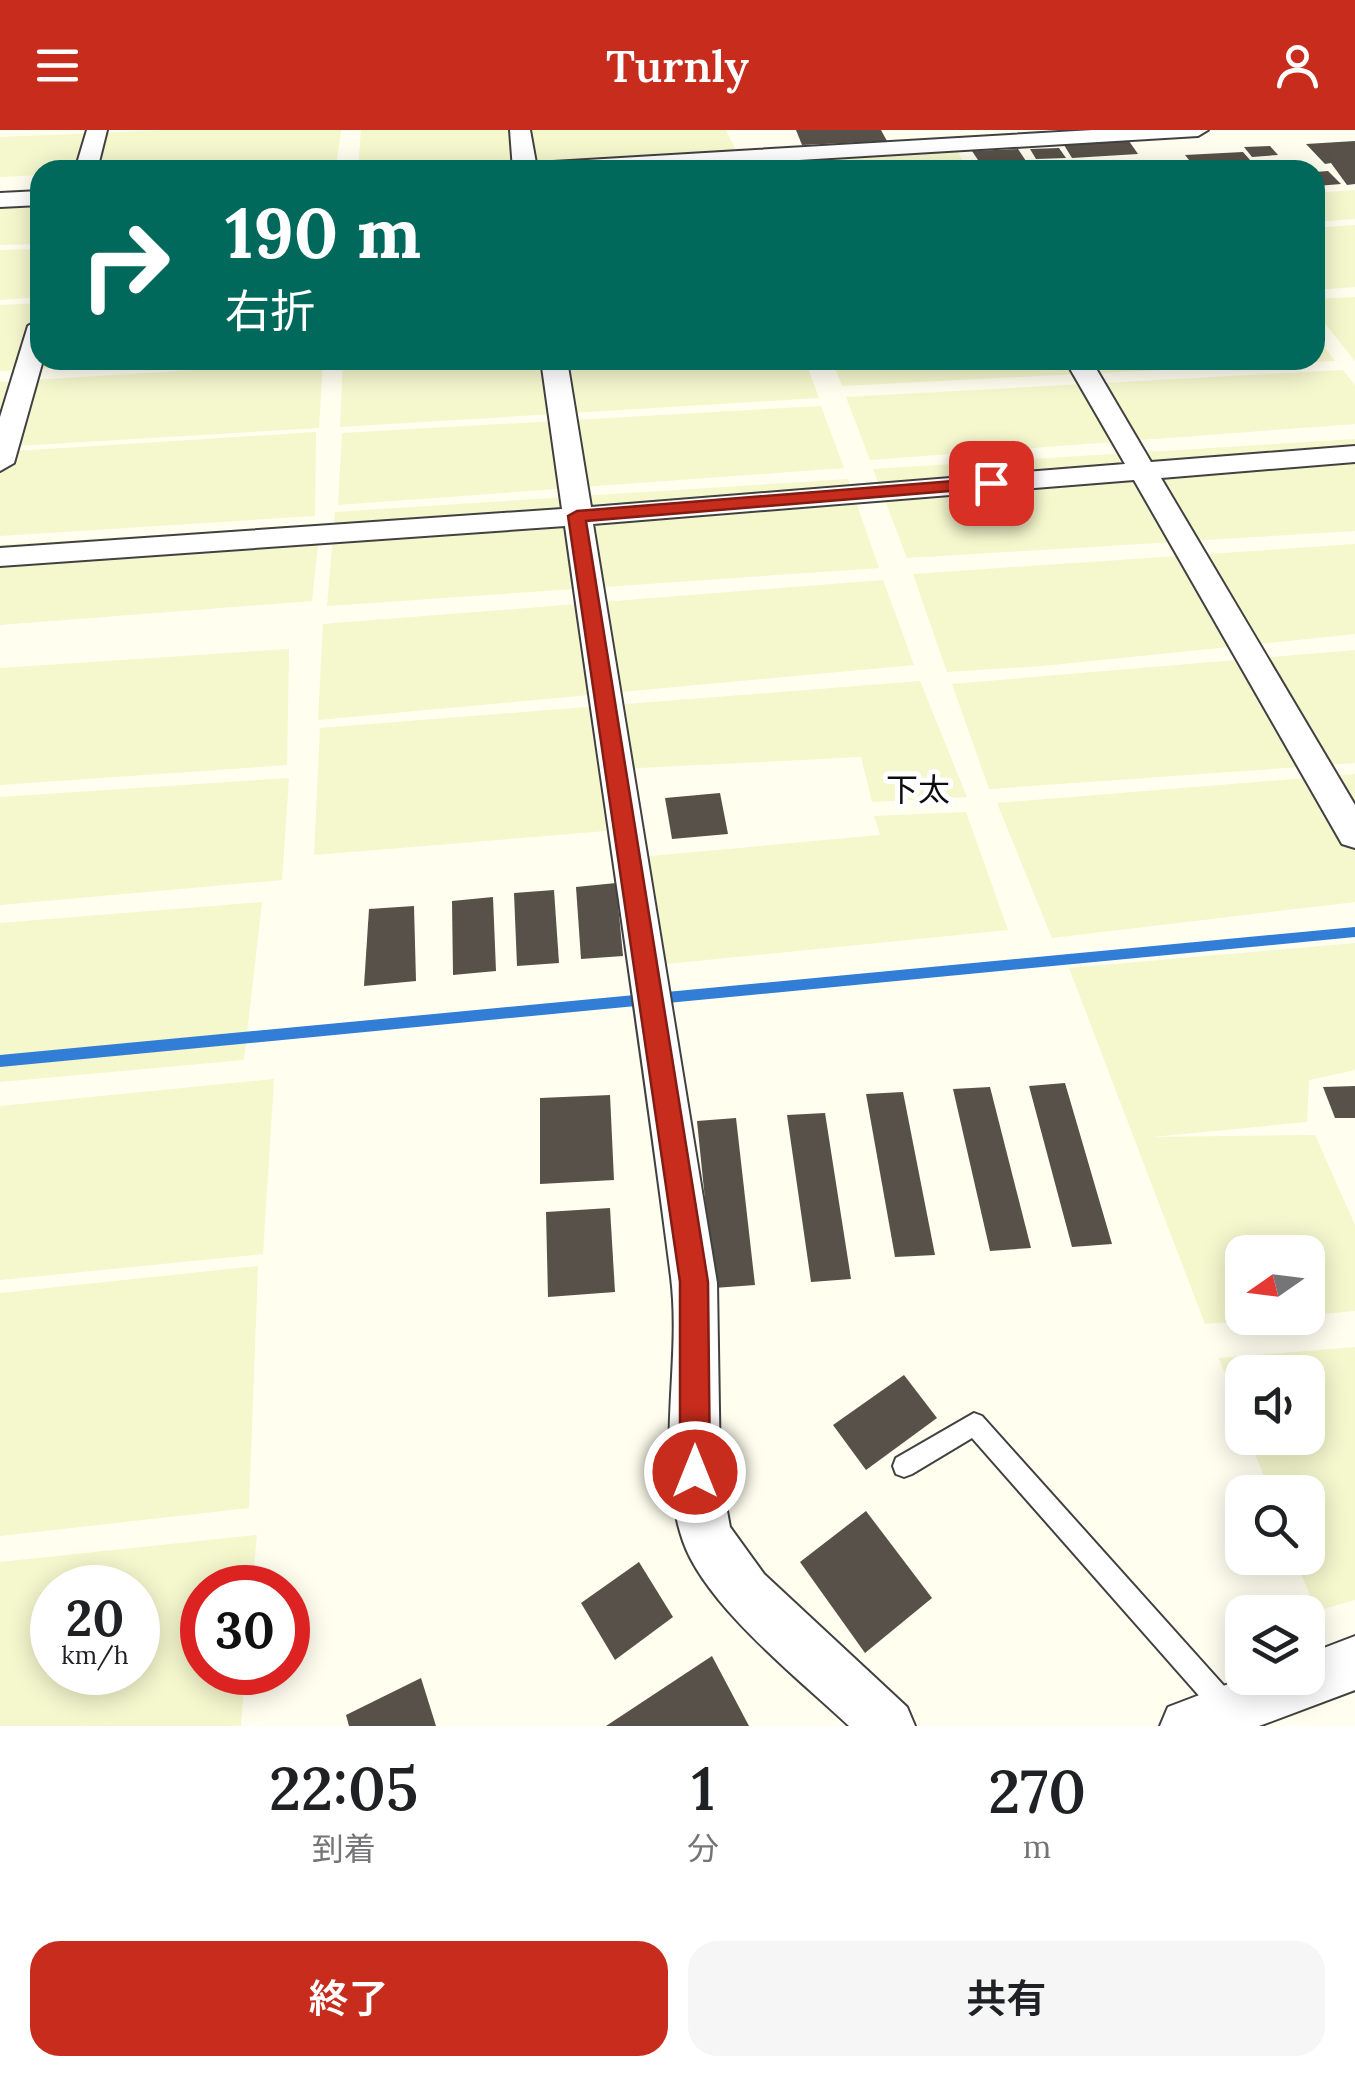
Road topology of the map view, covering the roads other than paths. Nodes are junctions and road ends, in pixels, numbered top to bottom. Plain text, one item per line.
1 (98, 130) edge
2 (520, 130) edge
3 (1198, 130) edge
4 (1171, 131) edge
5 (949, 137) edge
6 (89, 160) edge
7 (524, 160) edge
8 (653, 160) edge
9 (962, 160) edge
10 (30, 198) edge
11 (0, 200) edge
12 (30, 360) edge
13 (555, 370) edge
14 (1084, 370) edge
15 (1355, 454) edge
16 (0, 464) edge
17 (1142, 471) junction
18 (577, 516) junction
19 (0, 557) edge
20 (1355, 835) edge
21 (904, 1466) dead end
22 (1355, 1663) edge
23 (1208, 1718) edge
24 (888, 1726) edge

1 - 6 street
2 - 7 street
3 - 4 street
4 - 5 street
5 - 8 street
5 - 9 street
10 - 11 street
12 - 16 street
13 - 18 street
14 - 17 street
15 - 17 street
17 - 18 street
17 - 20 street
18 - 19 street
18 - 24 street
21 - 23 lane
22 - 23 street

